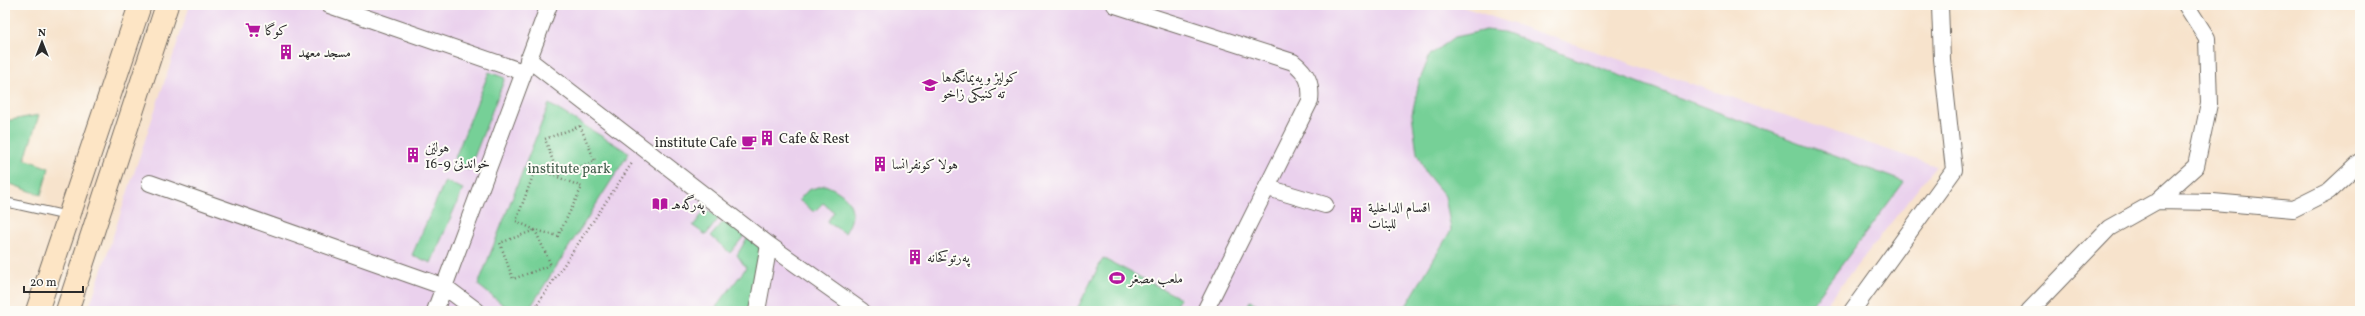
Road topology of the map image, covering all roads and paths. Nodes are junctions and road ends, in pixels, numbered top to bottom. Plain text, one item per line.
1 (140, 5) edge
2 (167, 5) edge
3 (329, 5) edge
4 (548, 5) edge
5 (1115, 5) edge
6 (1940, 5) edge
7 (2186, 5) edge
8 (525, 65) junction
9 (623, 132) junction
10 (2360, 162) edge
11 (558, 175) junction
12 (150, 183) dead end
13 (1268, 188) junction
14 (2157, 201) junction
15 (5, 202) edge
16 (1325, 205) dead end
17 (69, 216) junction
18 (535, 230) junction
19 (769, 245) junction
20 (445, 287) junction
21 (37, 311) edge
22 (66, 311) edge
23 (435, 311) edge
24 (477, 311) edge
25 (533, 311) edge
26 (757, 311) edge
27 (862, 311) edge
28 (1205, 311) edge
29 (1852, 311) edge
30 (2030, 311) edge

1 - 17 main road
2 - 22 main road
3 - 8 street
4 - 8 street
5 - 13 street
6 - 29 street
7 - 14 street
8 - 9 street
8 - 20 street
9 - 19 street
9 - 25 path
10 - 14 street
11 - 11 path
11 - 18 path
11 - 18 path
12 - 20 street
13 - 16 street
13 - 28 street
14 - 30 street
15 - 17 lane
17 - 21 main road
18 - 18 path
19 - 26 street
19 - 27 street
20 - 23 street
20 - 24 street

